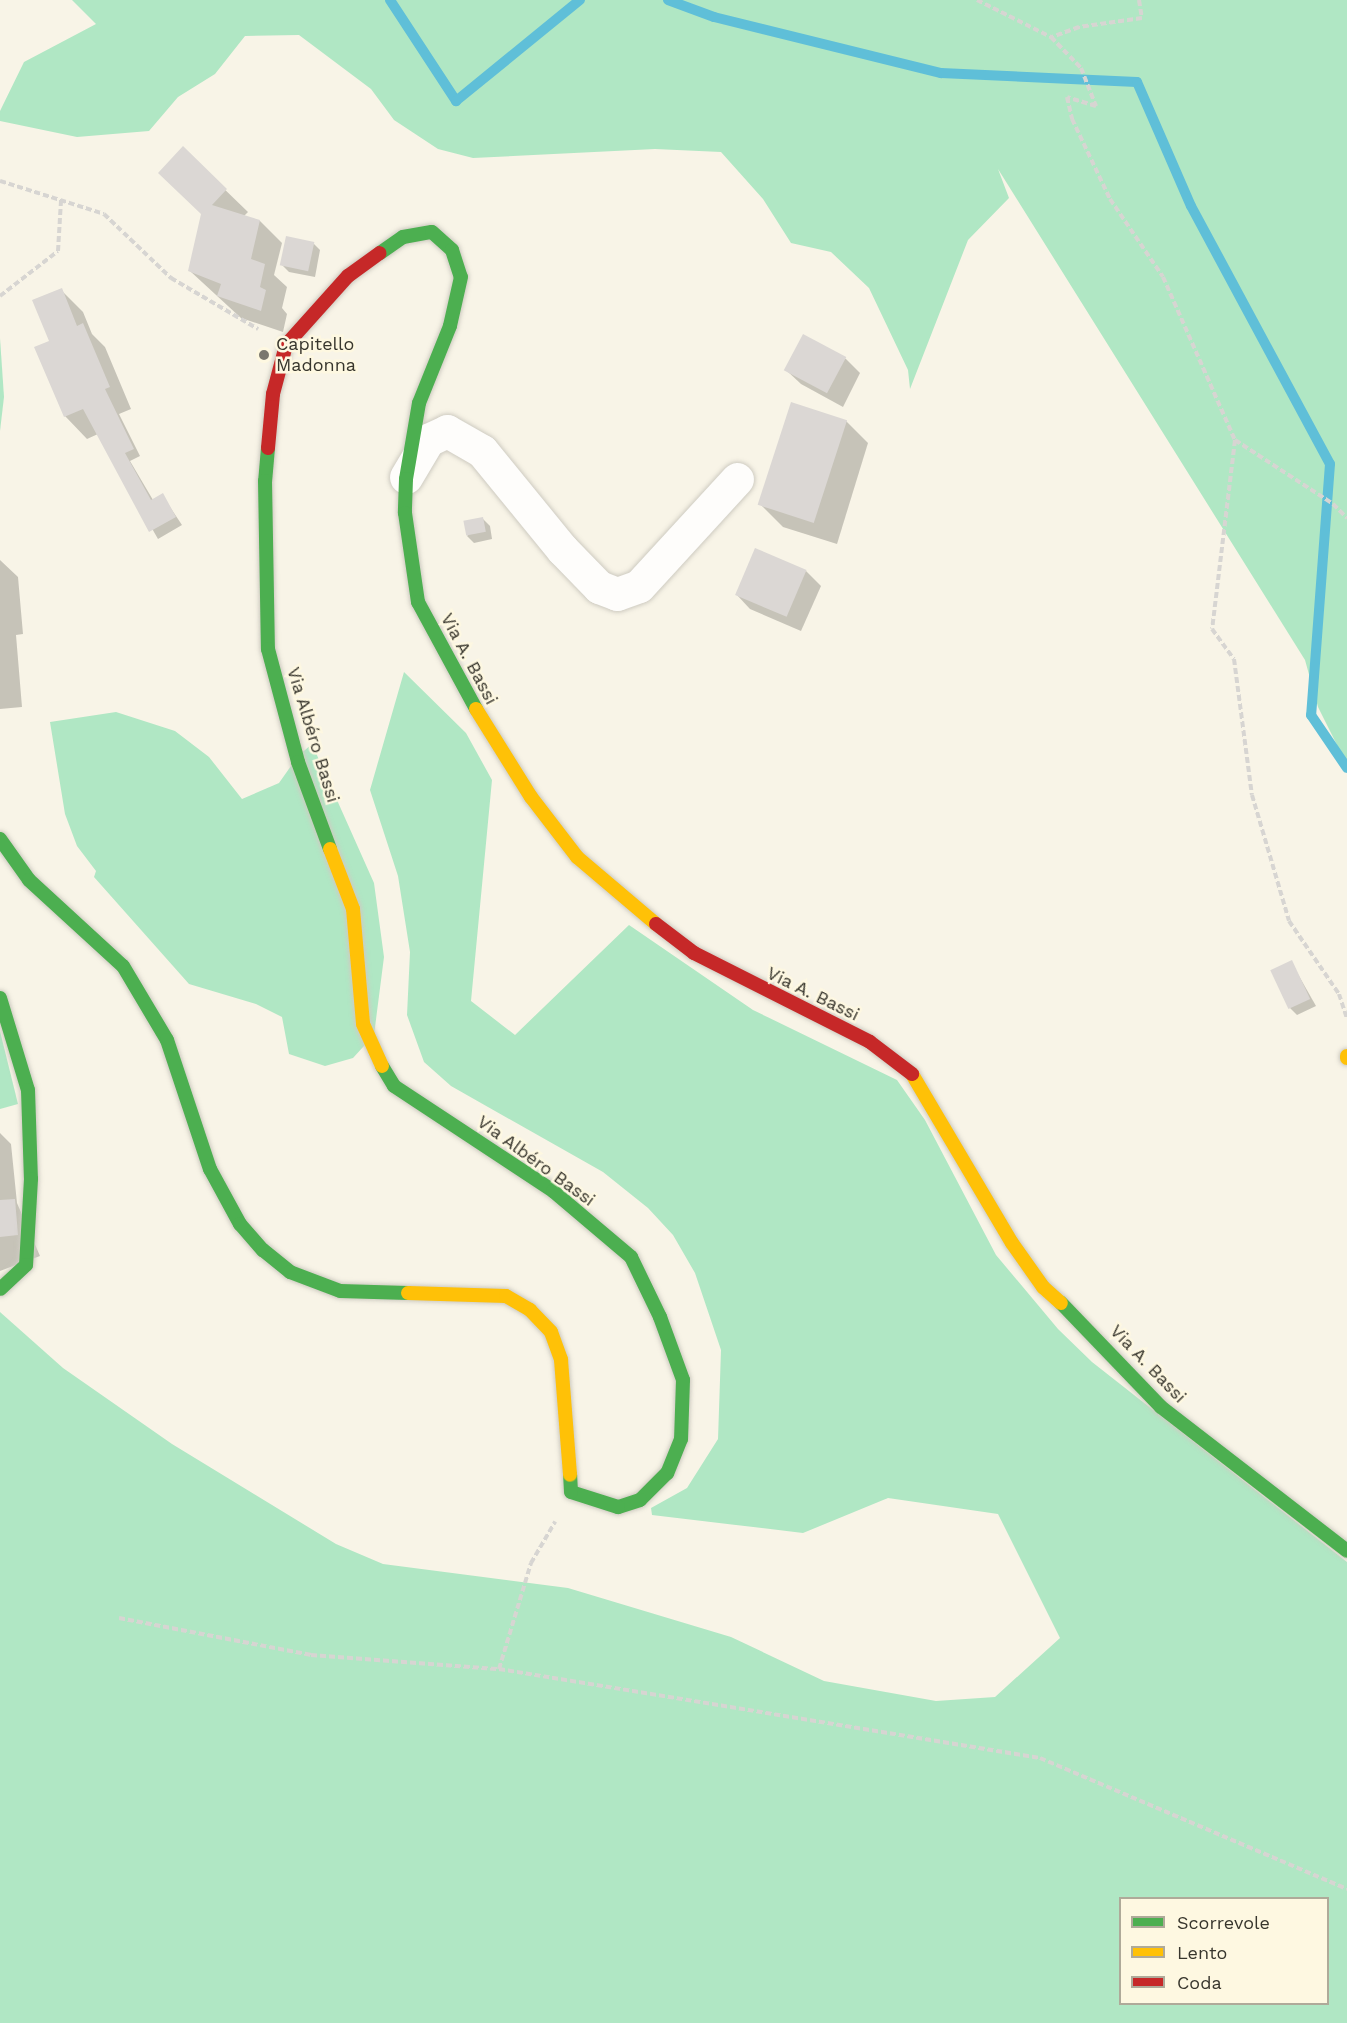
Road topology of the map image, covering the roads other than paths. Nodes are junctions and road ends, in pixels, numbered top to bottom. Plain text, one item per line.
1 (419, 403) joint
2 (406, 479) junction
3 (737, 479) dead end
4 (0, 839) edge
5 (0, 998) edge
6 (0, 1289) edge
7 (1347, 1551) edge

1 - 2 street, Via A. Bassi
1 - 4 street, Via Albéro Bassi
2 - 3 street
2 - 7 street, Via A. Bassi
5 - 6 street

